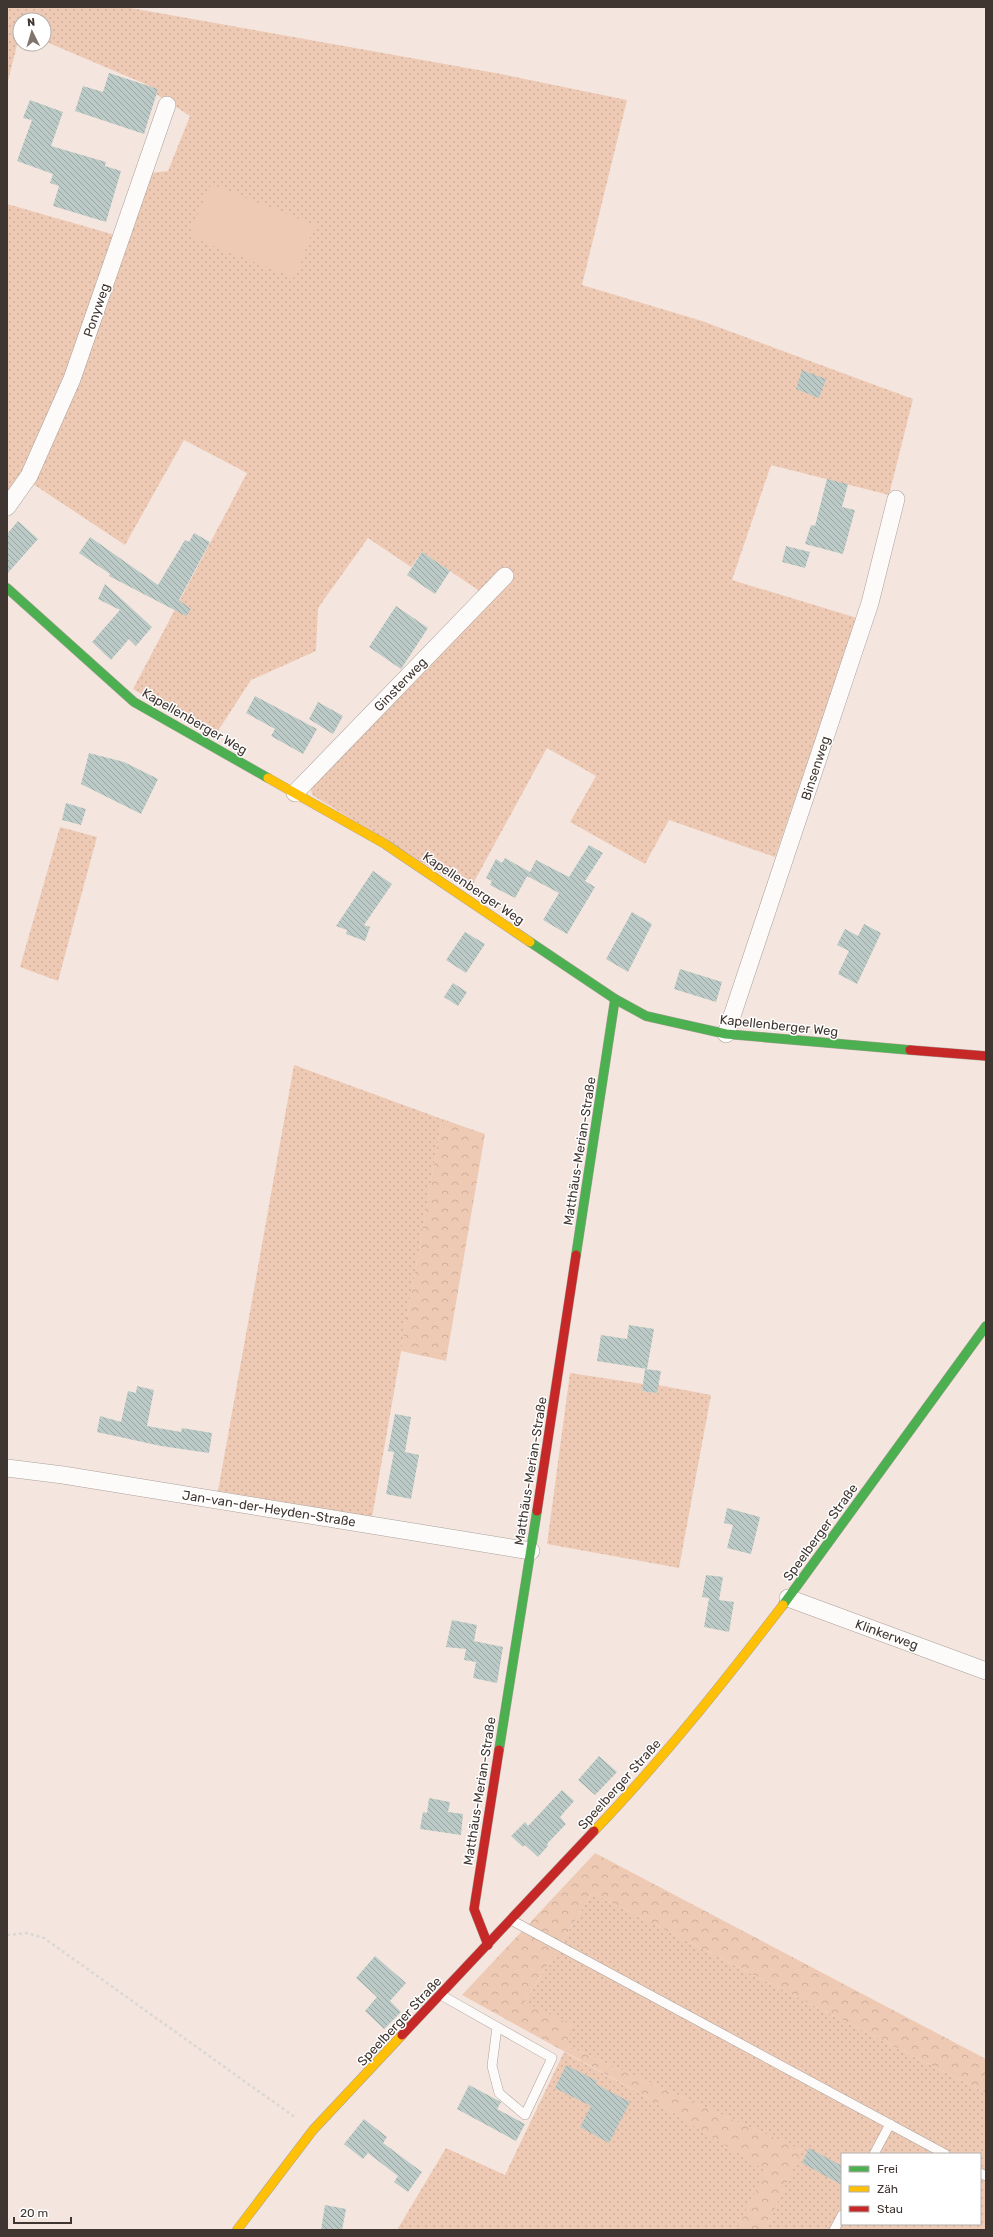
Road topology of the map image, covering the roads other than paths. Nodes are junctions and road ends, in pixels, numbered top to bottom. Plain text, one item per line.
1 (167, 105) dead end
2 (896, 499) dead end
3 (7, 507) edge
4 (505, 576) dead end
5 (7, 588) edge
6 (295, 793) junction
7 (615, 999) junction
8 (726, 1034) junction
9 (986, 1056) edge
10 (986, 1326) edge
11 (7, 1468) edge
12 (532, 1551) junction
13 (788, 1598) junction
14 (986, 1671) edge
15 (511, 1920) junction
16 (488, 1945) junction
17 (441, 1995) junction
18 (497, 2027) junction
19 (890, 2124) junction
20 (875, 2153) edge
21 (943, 2153) edge
22 (841, 2217) edge
23 (237, 2230) edge
24 (834, 2230) edge

1 - 3 street, Ponyweg
2 - 8 street, Binsenweg
4 - 6 street, Ginsterweg
5 - 6 street, Kapellenberger Weg
6 - 7 street, Kapellenberger Weg
7 - 8 street, Kapellenberger Weg
7 - 12 street, Matthäus-Merian-Straße
8 - 9 street, Kapellenberger Weg
10 - 13 street, Speelberger Straße
11 - 12 street, Jan-van-der-Heyden-Straße
12 - 16 street, Matthäus-Merian-Straße
13 - 14 street, Klinkerweg
13 - 15 street, Speelberger Straße
15 - 16 street, Speelberger Straße
15 - 19 lane
16 - 17 street, Speelberger Straße
17 - 18 lane
17 - 23 street, Speelberger Straße
18 - 18 lane
19 - 20 lane
19 - 21 lane
22 - 24 lane

